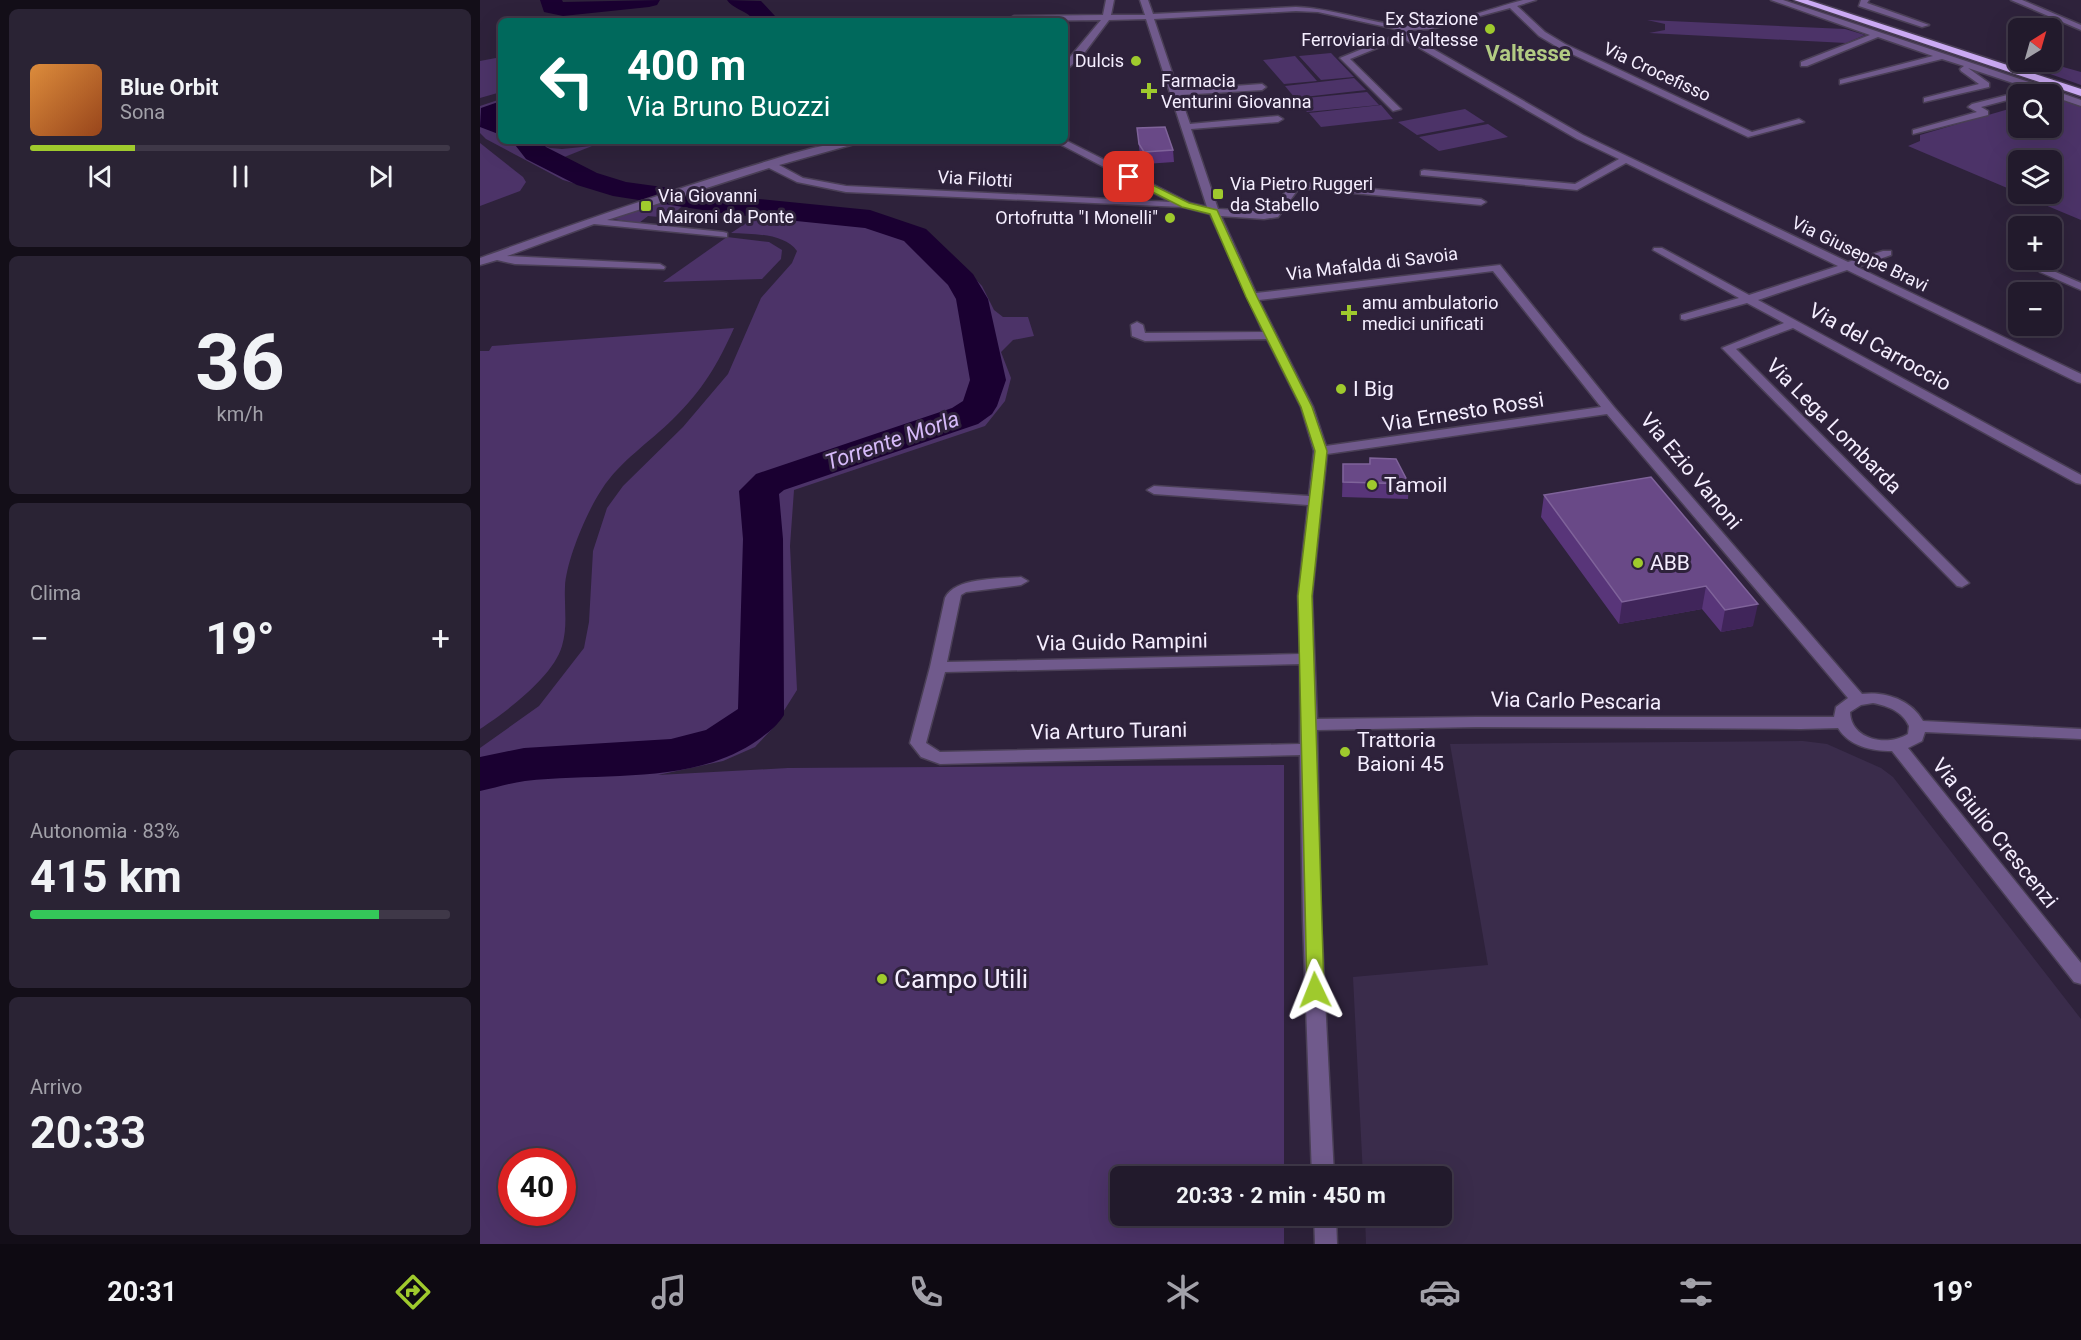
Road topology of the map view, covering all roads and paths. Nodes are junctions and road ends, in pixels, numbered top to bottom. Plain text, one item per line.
1 (1110, 0) edge
2 (1144, 0) edge
3 (1315, 0) edge
4 (1532, 0) edge
5 (1775, 0) edge
6 (1799, 0) edge
7 (1814, 0) edge
8 (1865, 0) edge
9 (2015, 0) edge
10 (1513, 7) junction
11 (1318, 10) junction
12 (1149, 17) junction
13 (1014, 18) edge
14 (1068, 18) edge
15 (1068, 18) edge
16 (1106, 18) junction
17 (1925, 25) dead end
18 (2081, 28) edge
19 (1404, 32) junction
20 (1877, 35) junction
21 (1944, 56) junction
22 (1965, 63) junction
23 (1804, 64) dead end
24 (1068, 65) edge
25 (1843, 82) dead end
26 (2026, 84) edge
27 (1262, 87) dead end
28 (2081, 88) edge
29 (1173, 93) junction
30 (2081, 93) edge
31 (2062, 96) edge
32 (2008, 98) edge
33 (1927, 100) dead end
34 (2081, 103) edge
35 (1396, 109) dead end
36 (1278, 119) dead end
37 (1799, 122) dead end
38 (1185, 127) junction
39 (1916, 132) dead end
40 (806, 144) edge
41 (847, 144) edge
42 (1065, 144) edge
43 (816, 151) junction
44 (1625, 160) junction
45 (768, 163) junction
46 (1424, 172) dead end
47 (1481, 202) dead end
48 (1186, 205) junction
49 (1214, 212) junction
50 (591, 221) junction
51 (723, 235) dead end
52 (1658, 250) dead end
53 (1887, 253) dead end
54 (496, 256) junction
55 (480, 262) edge
56 (1848, 266) junction
57 (660, 267) dead end
58 (1496, 267) joint
59 (2044, 270) dead end
60 (2081, 287) edge
61 (1251, 297) junction
62 (1749, 299) junction
63 (1685, 317) dead end
64 (1796, 323) junction
65 (1137, 325) dead end
66 (1271, 335) junction
67 (2081, 379) edge
68 (1610, 410) junction
69 (1321, 451) junction
70 (2081, 480) edge
71 (1154, 490) dead end
72 (1316, 501) junction
73 (1021, 581) dead end
74 (1962, 584) dead end
75 (1307, 658) junction
76 (938, 667) junction
77 (1858, 699) junction
78 (1842, 722) junction
79 (1309, 725) junction
80 (1917, 726) junction
81 (2081, 734) edge
82 (1897, 746) junction
83 (1308, 749) junction
84 (2081, 977) edge
85 (1323, 1166) edge
86 (1325, 1226) edge
87 (1326, 1244) edge

1 - 16 street
2 - 12 street
3 - 11 street
4 - 10 street
5 - 20 street
6 - 30 highway
7 - 28 highway
8 - 17 street
9 - 18 street
10 - 19 street
10 - 37 street, Via Crocefisso
11 - 12 street
11 - 19 street
12 - 16 street
12 - 29 street
13 - 15 street
14 - 16 street
16 - 24 street
19 - 35 street
19 - 44 street, Via Giuseppe Bravi
20 - 21 street
20 - 23 street
21 - 22 street
21 - 25 street
22 - 26 street
22 - 33 street
27 - 29 street
29 - 38 street
31 - 34 street
32 - 39 street
36 - 38 street
38 - 49 street
40 - 43 street
41 - 43 street
42 - 48 street
43 - 45 street
44 - 46 street
44 - 56 street, Via Giuseppe Bravi
45 - 48 street, Via Filotti
45 - 50 street
47 - 49 street
48 - 49 street
49 - 61 street
50 - 51 street
50 - 54 street
52 - 62 street, Via del Carroccio
53 - 56 street
54 - 55 street
54 - 57 street
56 - 62 street
56 - 67 street, Via Giuseppe Bravi
58 - 61 street, Via Mafalda di Savoia
58 - 68 street, Via Ezio Vanoni
59 - 60 street
61 - 66 street
62 - 63 street
62 - 64 street, Via del Carroccio
64 - 70 street, Via del Carroccio
64 - 74 street, Via Lega Lombarda
65 - 66 street
66 - 69 street
68 - 69 street, Via Ernesto Rossi
68 - 77 street, Via Ezio Vanoni
69 - 72 street
71 - 72 street
72 - 75 street
73 - 76 street
75 - 76 street, Via Guido Rampini
75 - 79 street
76 - 83 street, Via Arturo Turani
77 - 78 street
77 - 80 street
78 - 79 street, Via Carlo Pescaria
78 - 82 street
79 - 83 street
80 - 81 street
80 - 82 street
82 - 84 street, Via Giulio Crescenzi
83 - 85 street
86 - 87 street

